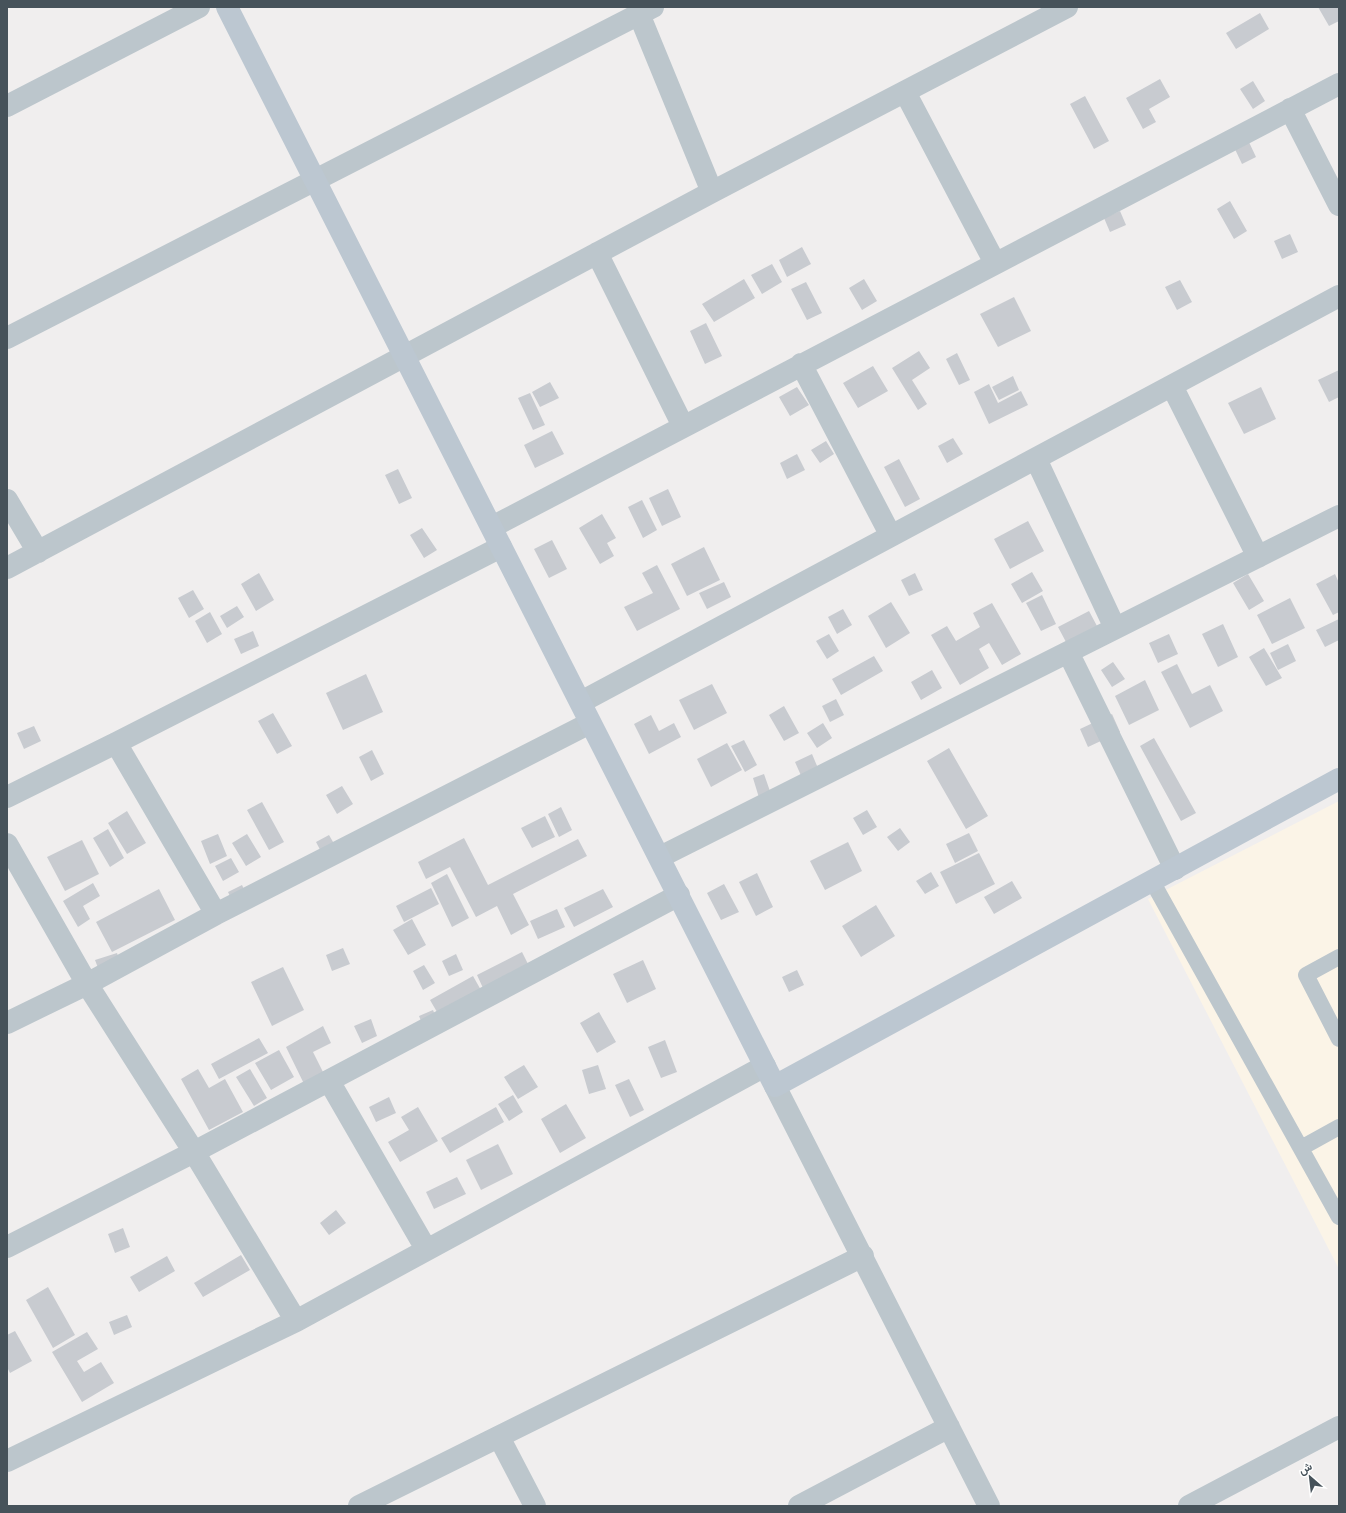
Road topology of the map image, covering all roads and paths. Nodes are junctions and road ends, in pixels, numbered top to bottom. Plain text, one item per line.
1 (199, 7) edge
2 (227, 7) edge
3 (1067, 7) edge
4 (646, 11) edge
5 (1339, 84) edge
6 (905, 92) junction
7 (7, 106) edge
8 (1290, 109) junction
9 (314, 180) junction
10 (712, 192) junction
11 (1339, 205) edge
12 (597, 254) junction
13 (994, 263) junction
14 (1339, 296) edge
15 (7, 338) edge
16 (404, 356) junction
17 (801, 364) junction
18 (1172, 386) junction
19 (684, 426) junction
20 (1036, 459) junction
21 (7, 500) edge
22 (1339, 516) edge
23 (492, 527) junction
24 (891, 536) junction
25 (501, 547) junction
26 (38, 552) junction
27 (1258, 557) junction
28 (7, 568) edge
29 (1115, 628) junction
30 (1068, 652) junction
31 (580, 702) junction
32 (590, 723) junction
33 (116, 744) junction
34 (1339, 780) edge
35 (7, 797) edge
36 (7, 844) edge
37 (660, 857) junction
38 (1175, 869) junction
39 (1152, 881) junction
40 (679, 895) junction
41 (216, 914) junction
42 (1339, 957) edge
43 (87, 984) junction
44 (1333, 1012) edge
45 (7, 1022) edge
46 (1339, 1039) edge
47 (765, 1066) junction
48 (329, 1081) junction
49 (775, 1086) junction
50 (1339, 1127) edge
51 (1301, 1148) junction
52 (194, 1152) junction
53 (1339, 1217) edge
54 (7, 1247) edge
55 (426, 1249) junction
56 (863, 1256) junction
57 (296, 1320) junction
58 (949, 1427) junction
59 (1339, 1427) edge
60 (499, 1437) junction
61 (7, 1461) edge
62 (359, 1506) edge
63 (535, 1506) edge
64 (799, 1506) edge
65 (989, 1506) edge
66 (1189, 1506) edge

1 - 7 street
2 - 9 street
3 - 6 street
4 - 9 street
4 - 10 street
5 - 8 street
6 - 10 street
6 - 13 street
8 - 11 street
8 - 13 street
9 - 15 street
9 - 16 street
10 - 12 street
12 - 16 street
12 - 19 street
13 - 17 street
14 - 18 street
16 - 23 street
16 - 26 street
17 - 19 street
17 - 24 street
18 - 20 street
18 - 27 street
19 - 23 street
20 - 24 street
20 - 29 street
21 - 26 street
22 - 27 street
23 - 25 street
24 - 31 street
25 - 31 street
25 - 33 street
26 - 28 street
27 - 29 street
29 - 30 street
30 - 37 street
30 - 38 street
31 - 32 street
32 - 37 street
32 - 41 street
33 - 35 street
33 - 41 street
34 - 38 street
36 - 43 street
37 - 40 street
38 - 39 street
39 - 49 street
39 - 51 lane
40 - 47 street
40 - 48 street
41 - 43 street
42 - 44 lane
43 - 45 street
43 - 52 street
44 - 46 lane
47 - 49 street
47 - 55 street
48 - 52 street
48 - 55 street
49 - 56 street
50 - 51 lane
51 - 53 lane
52 - 54 street
52 - 57 street
55 - 57 street
56 - 58 street
56 - 60 street
57 - 61 street
58 - 64 street
58 - 65 street
59 - 66 street
60 - 62 street
60 - 63 street

